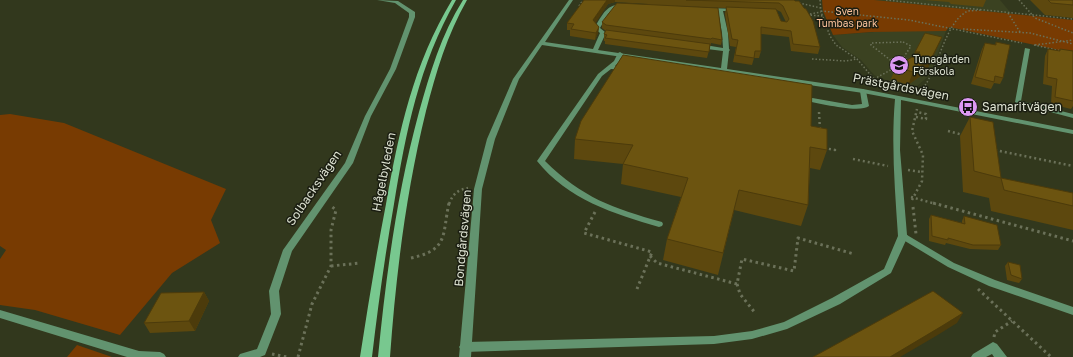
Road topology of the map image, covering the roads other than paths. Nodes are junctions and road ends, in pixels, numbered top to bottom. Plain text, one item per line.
1 (379, 0) edge
2 (454, 0) edge
3 (465, 0) edge
4 (571, 0) edge
5 (636, 6) edge
6 (705, 9) edge
7 (720, 10) junction
8 (743, 11) edge
9 (603, 33) junction
10 (622, 36) edge
11 (540, 43) junction
12 (689, 45) edge
13 (1026, 46) road end
14 (727, 50) junction
15 (595, 51) junction
16 (620, 54) junction
17 (611, 67) junction
18 (724, 69) junction
19 (633, 70) edge
20 (863, 91) junction
21 (792, 97) edge
22 (898, 98) junction
23 (1073, 116) edge
24 (1073, 132) edge
25 (659, 224) dead end
26 (903, 236) junction
27 (1073, 311) edge
28 (0, 314) edge
29 (465, 352) edge
30 (160, 357) edge
31 (244, 357) edge
32 (366, 357) edge
33 (384, 357) edge
34 (977, 357) edge
35 (1001, 357) edge

1 - 31 street, Solbacksvägen
2 - 32 main road, Hågelbyleden
3 - 33 main road, Hågelbyleden
4 - 11 street, Bondgårdsvägen
5 - 9 street
6 - 7 street
7 - 8 street
7 - 14 street
9 - 10 street
9 - 15 street
11 - 15 street, Prästgårdsvägen
11 - 29 street, Bondgårdsvägen
12 - 14 street
13 - 23 street
14 - 18 street
15 - 16 street, Prästgårdsvägen
16 - 17 street
16 - 18 street, Prästgårdsvägen
17 - 19 street
17 - 25 street
18 - 20 street, Prästgårdsvägen
20 - 21 street
20 - 22 street, Prästgårdsvägen
22 - 24 street, Prästgårdsvägen
22 - 26 street
26 - 27 street
26 - 29 street
28 - 30 street
34 - 35 street

